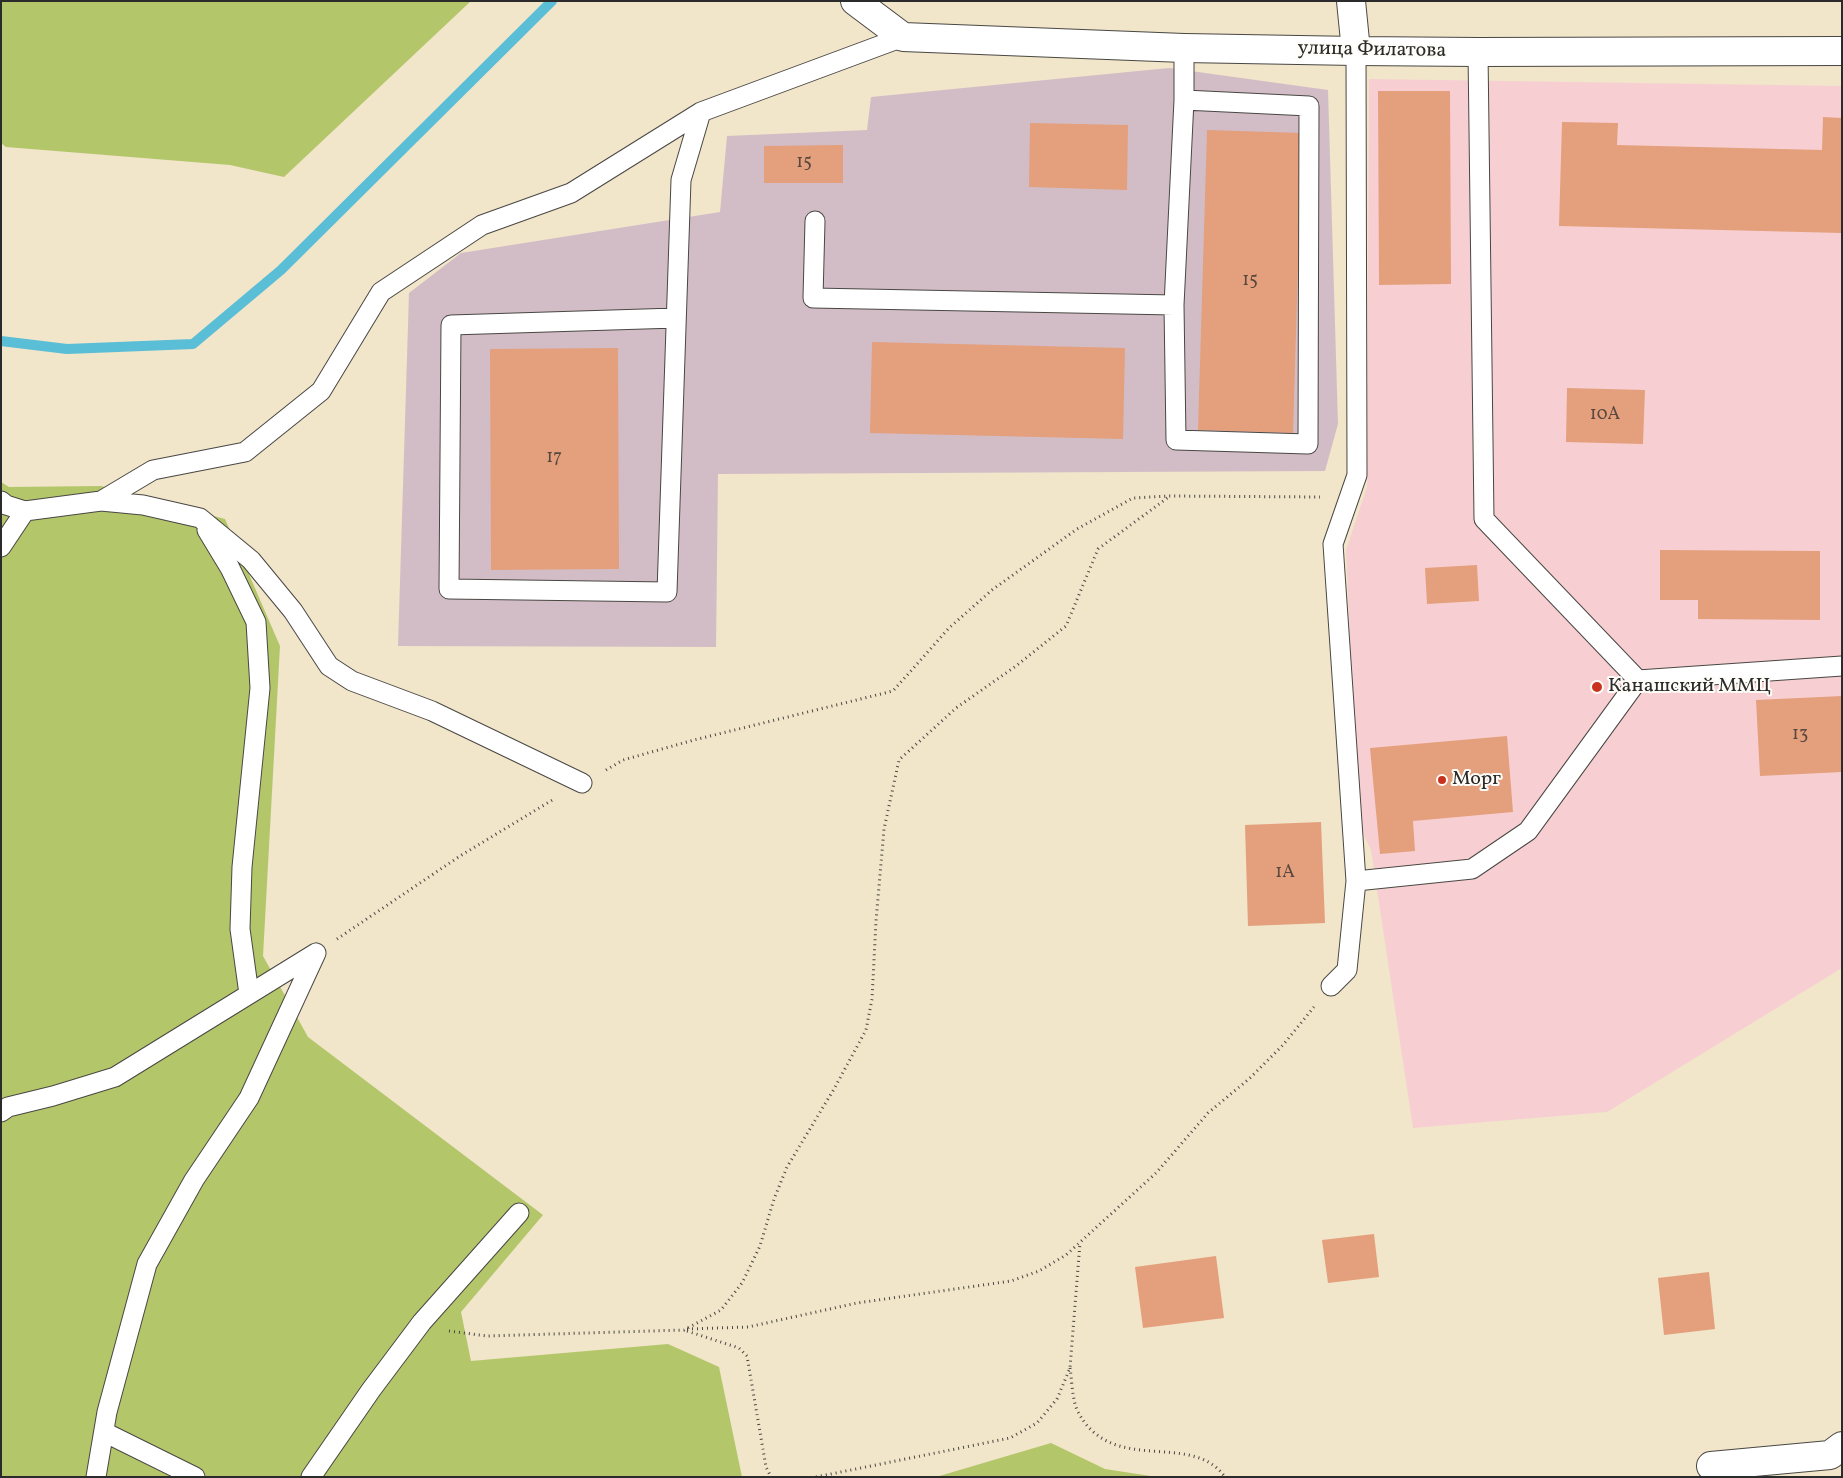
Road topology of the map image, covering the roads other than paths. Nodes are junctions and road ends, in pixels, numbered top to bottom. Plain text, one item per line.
1 (855, 1) edge
2 (1351, 1) edge
3 (903, 37) junction
4 (1184, 48) junction
5 (1356, 51) junction
6 (1842, 51) edge
7 (1478, 52) junction
8 (1184, 100) junction
9 (701, 112) junction
10 (815, 221) dead end
11 (1174, 306) junction
12 (676, 318) junction
13 (1, 501) edge
14 (101, 501) junction
15 (25, 511) junction
16 (200, 518) junction
17 (1, 547) edge
18 (1842, 666) edge
19 (1638, 680) junction
20 (582, 783) road end
21 (1356, 881) junction
22 (1331, 986) road end
23 (249, 994) junction
24 (1, 1112) edge
25 (518, 1213) dead end
26 (104, 1432) junction
27 (1842, 1446) edge
28 (1711, 1466) dead end
29 (96, 1477) edge
30 (195, 1477) edge
31 (311, 1477) edge

1 - 3 street
2 - 5 street
3 - 4 street, улица Филатова
3 - 9 lane
4 - 5 street, улица Филатова
4 - 8 lane
5 - 7 street, улица Филатова
5 - 21 lane
6 - 7 street, улица Филатова
7 - 19 lane
8 - 11 lane
8 - 11 lane
9 - 12 lane
9 - 14 lane
10 - 11 lane
12 - 12 lane
13 - 15 lane
14 - 15 lane
14 - 16 lane
15 - 17 lane
16 - 20 lane
16 - 23 lane
18 - 19 lane
19 - 21 lane
21 - 22 lane
23 - 24 lane
23 - 26 lane
25 - 31 lane
26 - 29 lane
26 - 30 lane
27 - 28 street

